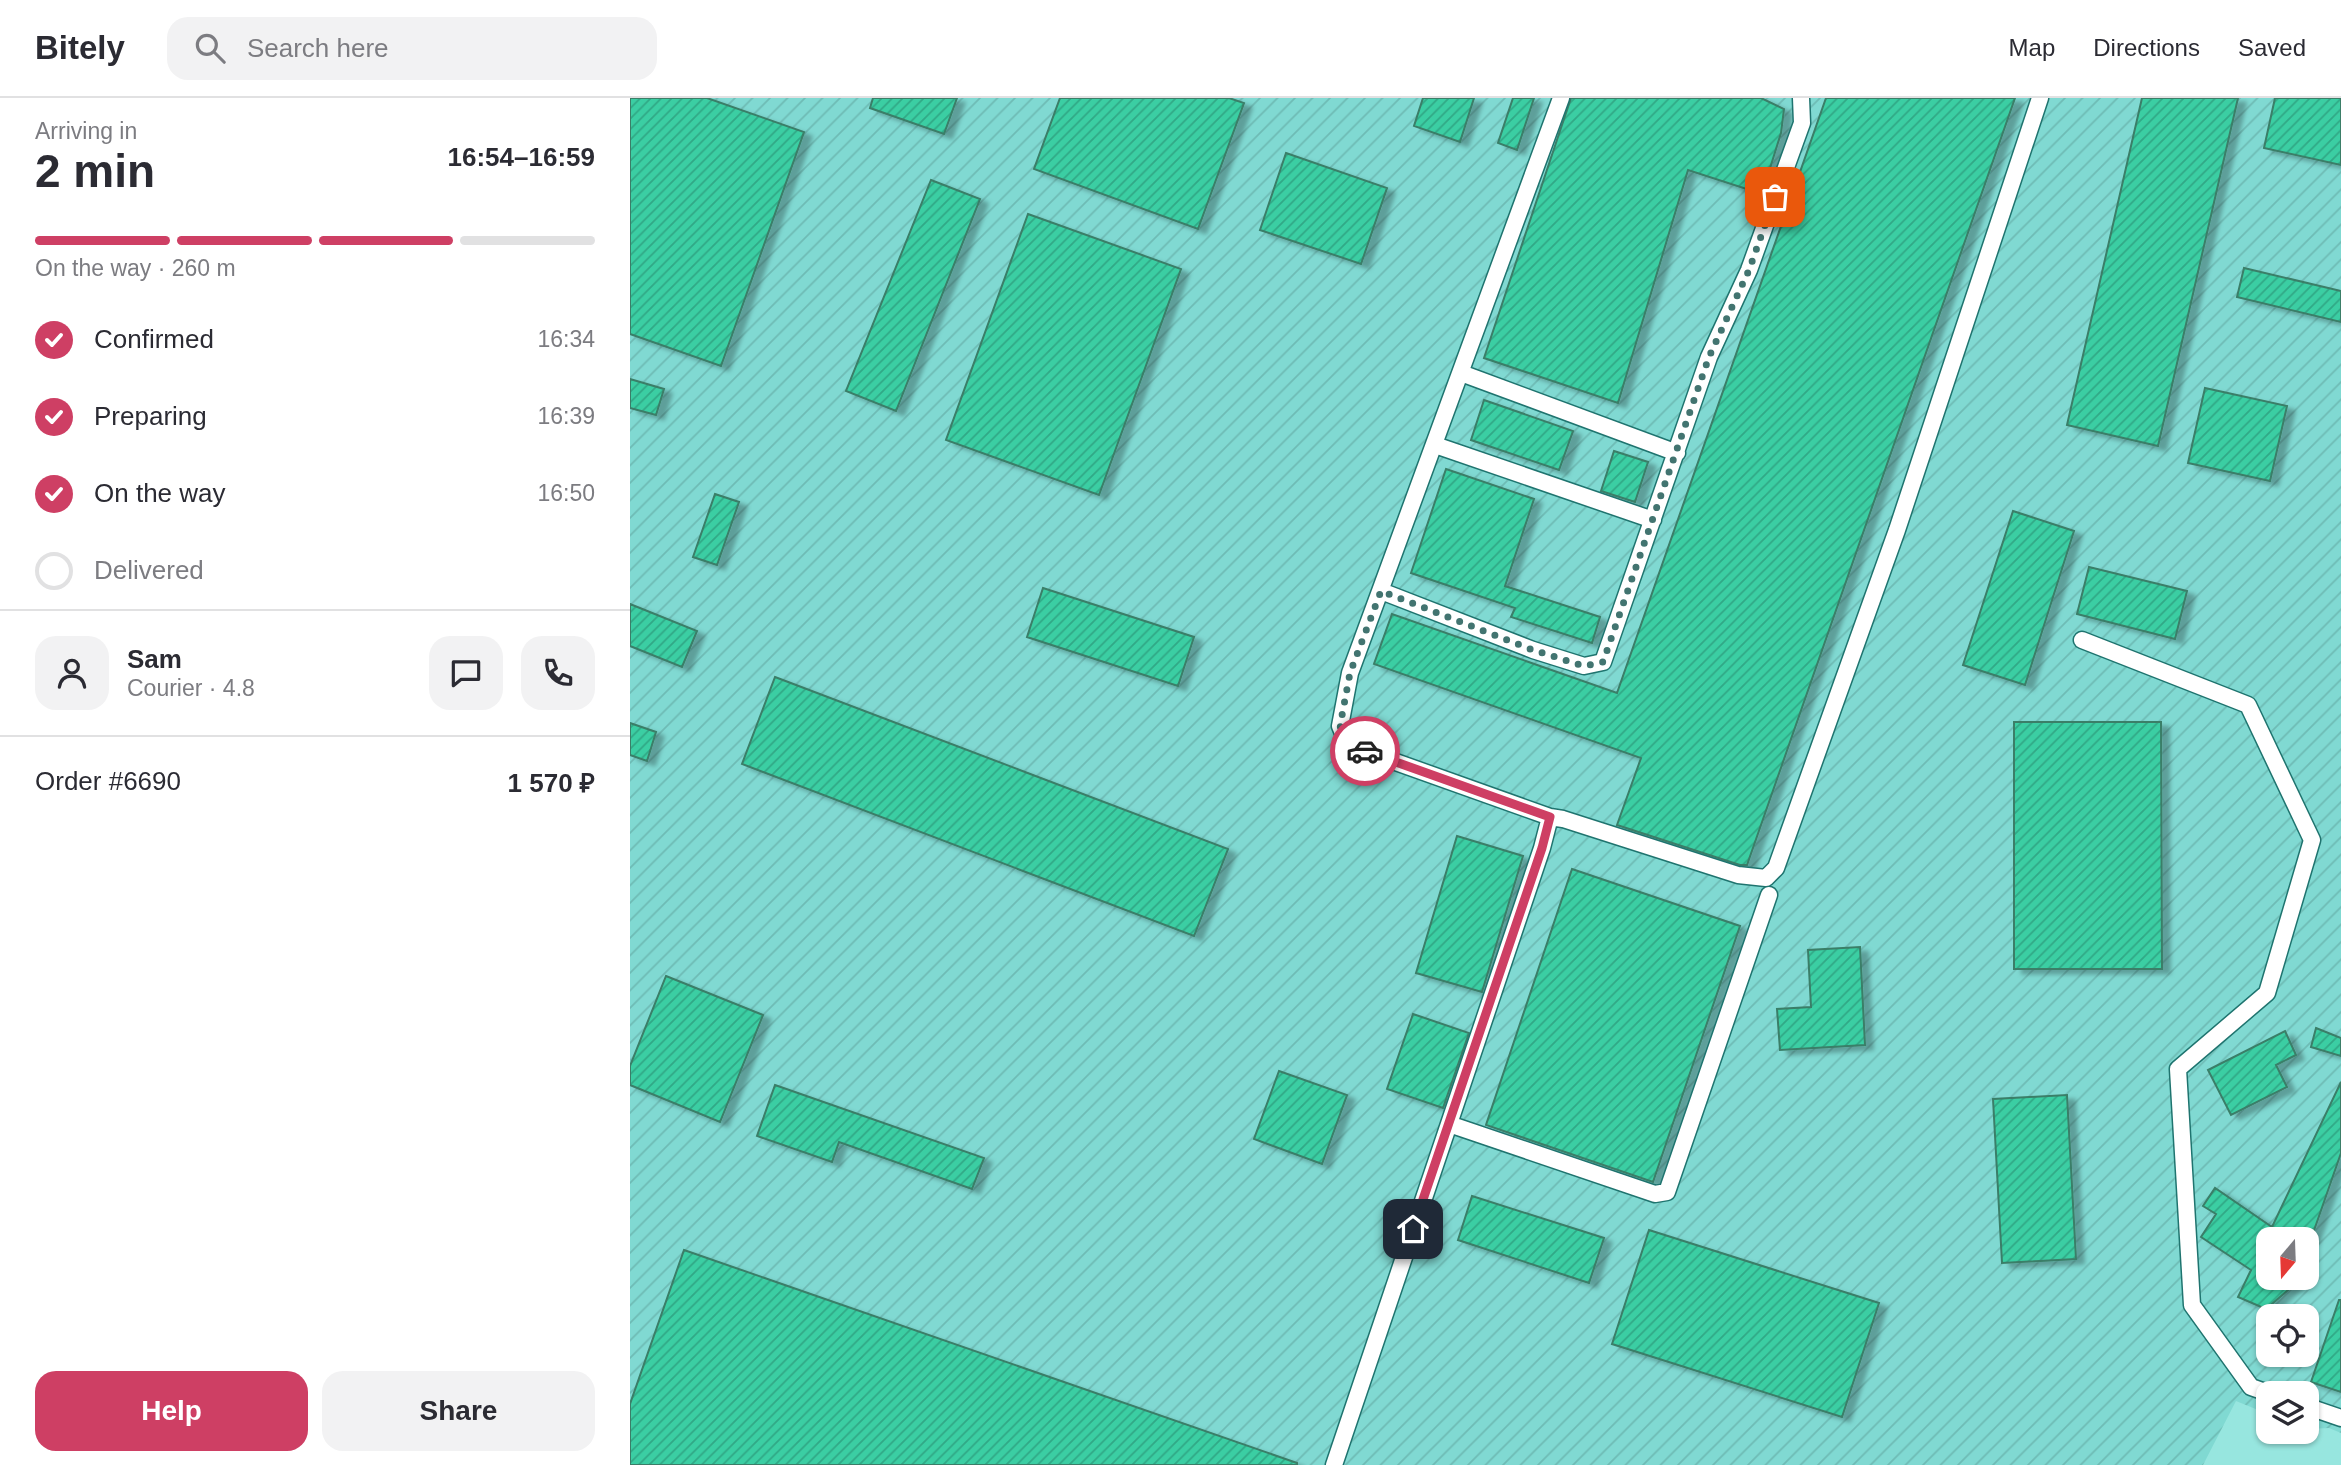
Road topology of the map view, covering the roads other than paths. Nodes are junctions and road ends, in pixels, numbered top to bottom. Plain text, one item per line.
1 (1561, 98) edge
2 (1801, 98) edge
3 (2040, 98) edge
4 (1461, 373) junction
5 (1435, 445) junction
6 (1676, 453) junction
7 (1653, 520) junction
8 (1381, 591) junction
9 (2082, 640) dead end
10 (1550, 817) junction
11 (1769, 895) dead end
12 (1449, 1124) junction
13 (2256, 1389) edge
14 (2319, 1410) edge
15 (2341, 1418) edge
16 (1334, 1465) edge

1 - 4 lane
2 - 6 lane
3 - 10 lane
4 - 5 lane
4 - 6 lane
5 - 7 lane
5 - 8 lane
6 - 7 lane
7 - 8 lane
8 - 10 lane
9 - 13 lane
10 - 12 lane
11 - 12 lane
12 - 16 lane
14 - 15 lane

